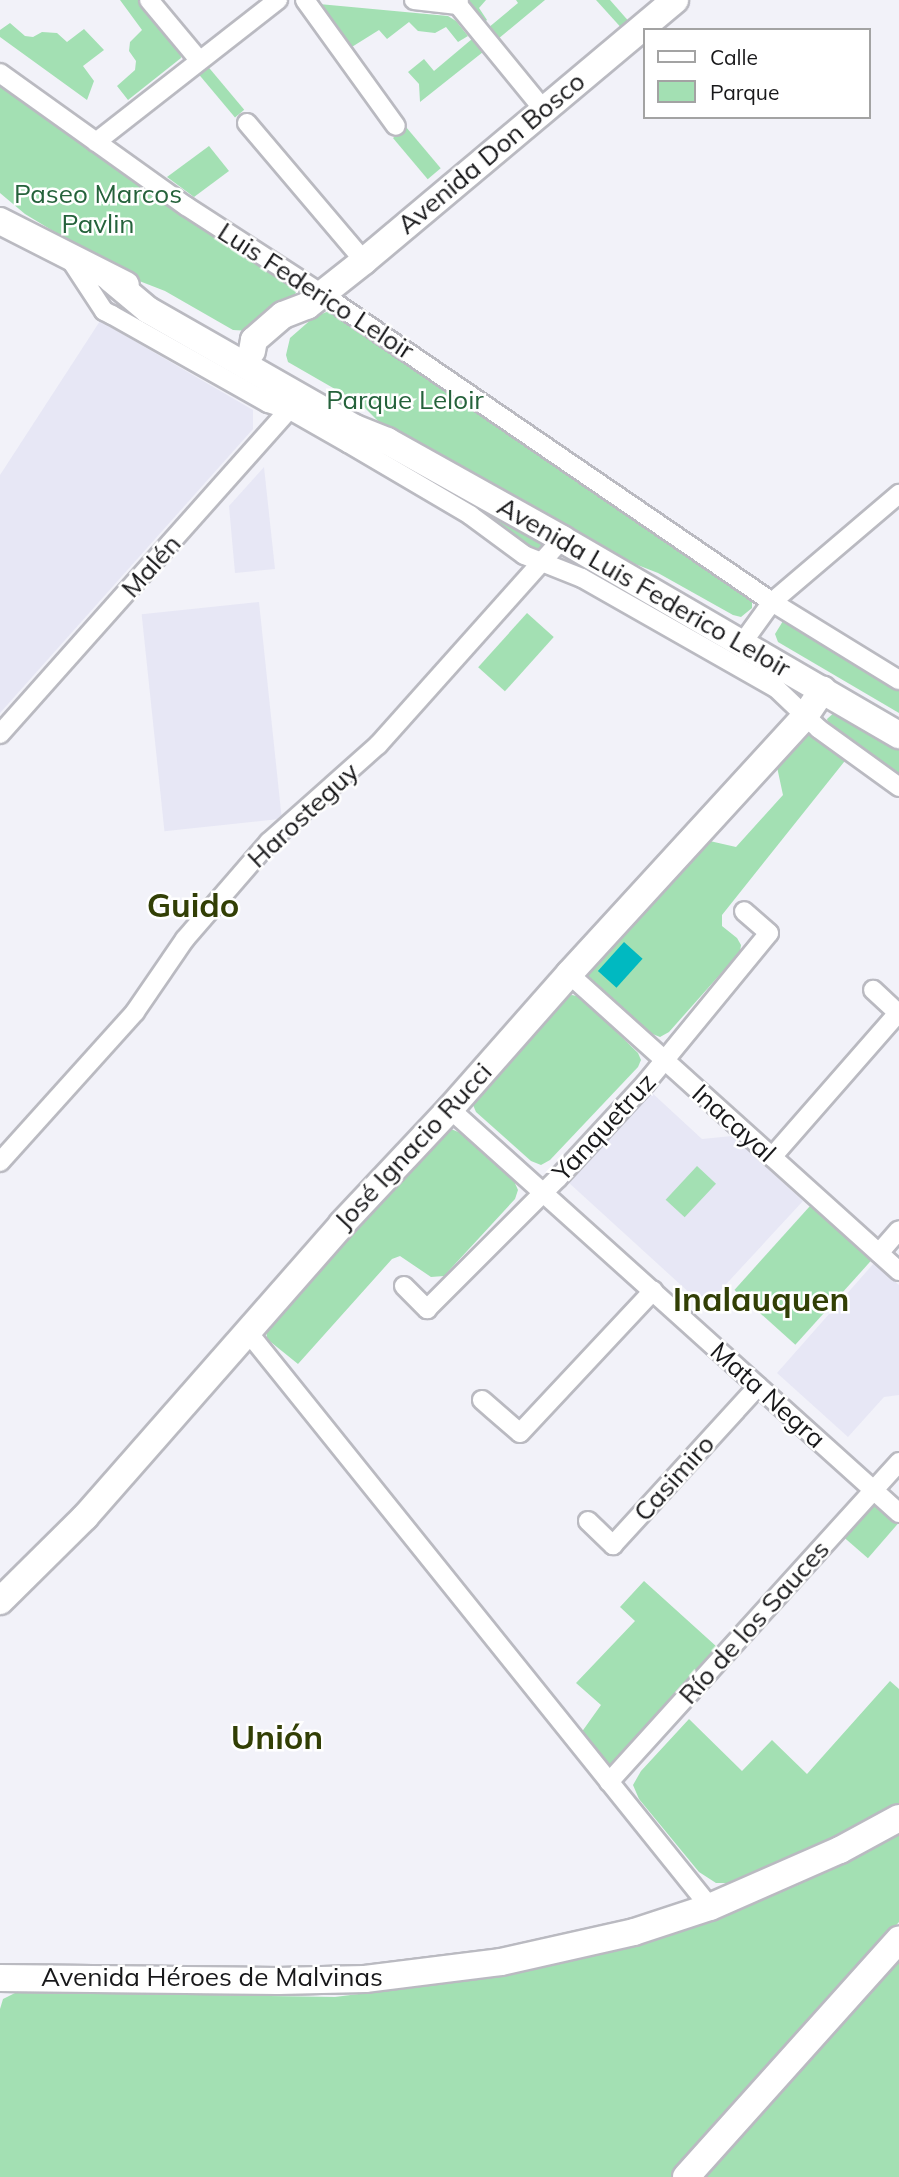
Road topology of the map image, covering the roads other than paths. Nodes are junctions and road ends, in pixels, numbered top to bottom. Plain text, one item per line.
1 (149, 0) edge
2 (278, 0) edge
3 (305, 0) edge
4 (414, 0) edge
5 (675, 0) edge
6 (458, 2) edge
7 (199, 60) junction
8 (0, 73) edge
9 (542, 109) junction
10 (247, 123) dead end
11 (396, 126) dead end
12 (96, 142) junction
13 (0, 205) edge
14 (0, 221) edge
15 (37, 238) junction
16 (68, 256) junction
17 (364, 261) junction
18 (315, 300) junction
19 (246, 356) junction
20 (295, 404) junction
21 (387, 442) junction
22 (899, 494) edge
23 (562, 539) junction
24 (542, 562) junction
25 (772, 602) junction
26 (743, 642) junction
27 (899, 680) edge
28 (823, 689) junction
29 (805, 716) junction
30 (0, 734) edge
31 (899, 734) edge
32 (899, 787) edge
33 (744, 911) dead end
34 (569, 974) junction
35 (873, 990) dead end
36 (665, 1062) junction
37 (450, 1109) junction
38 (772, 1157) junction
39 (0, 1162) edge
40 (542, 1193) junction
41 (899, 1230) edge
42 (879, 1253) junction
43 (899, 1271) edge
44 (404, 1286) dead end
45 (653, 1291) junction
46 (247, 1331) junction
47 (758, 1386) junction
48 (482, 1399) dead end
49 (899, 1462) edge
50 (874, 1491) junction
51 (899, 1513) edge
52 (587, 1521) dead end
53 (0, 1601) edge
54 (609, 1782) junction
55 (899, 1818) edge
56 (710, 1907) junction
57 (899, 1940) edge
58 (0, 1978) edge
59 (686, 2177) edge

1 - 7 street
2 - 7 street
3 - 11 street
4 - 6 street
5 - 9 main road, Avenida Don Bosco
6 - 9 street
7 - 12 street
8 - 12 street, Luis Federico Leloir
9 - 17 main road, Avenida Don Bosco
10 - 17 street
12 - 18 street, Luis Federico Leloir
13 - 15 main road, Avenida Luis Federico Leloir
14 - 15 main road, Avenida Luis Federico Leloir
15 - 16 main road, Avenida Luis Federico Leloir
16 - 19 main road, Avenida Luis Federico Leloir
16 - 20 street
17 - 18 main road, Avenida Don Bosco
18 - 19 main road, Avenida Don Bosco
18 - 25 street, Luis Federico Leloir
19 - 20 main road, Avenida Luis Federico Leloir
19 - 21 main road, Avenida Luis Federico Leloir
20 - 21 main road, Avenida Luis Federico Leloir
20 - 24 street
20 - 30 street, Malén
21 - 23 main road, Avenida Luis Federico Leloir
22 - 25 street
23 - 24 street, Harosteguy
23 - 26 main road, Avenida Luis Federico Leloir
24 - 29 street
24 - 39 street, Harosteguy
25 - 26 street
25 - 27 street, Luis Federico Leloir
26 - 28 main road, Avenida Luis Federico Leloir
28 - 29 main road, José Ignacio Rucci
28 - 31 main road, Avenida Luis Federico Leloir
29 - 32 street
29 - 34 main road, José Ignacio Rucci
33 - 36 street, Yanquetruz
34 - 36 street, Inacayal
34 - 37 main road, José Ignacio Rucci
35 - 38 street
36 - 38 street, Inacayal
36 - 40 street, Yanquetruz
37 - 40 street, Mata Negra
37 - 46 main road, José Ignacio Rucci
38 - 42 street, Inacayal
40 - 44 street, Yanquetruz
40 - 45 street, Mata Negra
41 - 42 street
42 - 43 street, Inacayal
45 - 47 street, Mata Negra
45 - 48 street
46 - 53 main road, José Ignacio Rucci
46 - 54 street
47 - 50 street, Mata Negra
47 - 52 street, Casimiro
49 - 50 street, Río de los Sauces
50 - 51 street, Mata Negra
50 - 54 street, Río de los Sauces
54 - 56 street
55 - 56 main road, Avenida Héroes de Malvinas
56 - 58 main road, Avenida Héroes de Malvinas
57 - 59 main road

